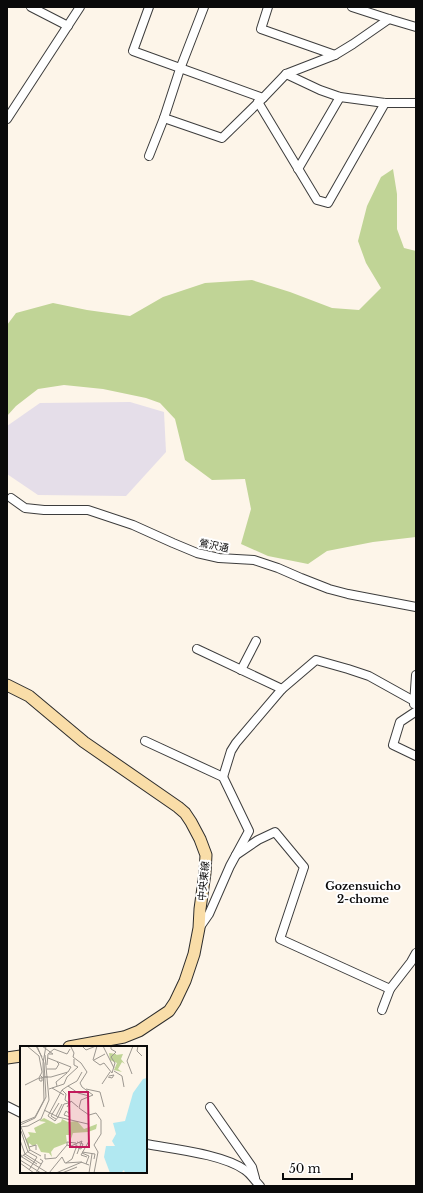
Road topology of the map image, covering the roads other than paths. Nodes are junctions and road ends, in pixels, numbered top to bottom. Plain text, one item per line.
1 (31, 7) edge
2 (80, 7) edge
3 (149, 7) edge
4 (204, 7) edge
5 (268, 7) edge
6 (353, 7) edge
7 (389, 19) junction
8 (68, 26) junction
9 (416, 26) edge
10 (335, 55) junction
11 (180, 68) junction
12 (286, 74) junction
13 (340, 97) junction
14 (261, 100) junction
15 (385, 103) junction
16 (416, 103) edge
17 (164, 118) junction
18 (7, 119) edge
19 (149, 156) dead end
20 (298, 169) junction
21 (11, 498) dead end
22 (416, 607) edge
23 (256, 641) dead end
24 (197, 650) dead end
25 (241, 670) junction
26 (416, 675) edge
27 (7, 685) edge
28 (282, 689) junction
29 (414, 701) junction
30 (415, 712) edge
31 (145, 741) dead end
32 (416, 756) edge
33 (223, 777) junction
34 (236, 855) junction
35 (199, 928) junction
36 (416, 953) edge
37 (413, 962) edge
38 (390, 989) junction
39 (382, 1010) dead end
40 (75, 1046) edge
41 (20, 1056) edge
42 (7, 1058) edge
43 (7, 1106) edge
44 (210, 1107) dead end
45 (20, 1112) edge
46 (147, 1144) edge
47 (258, 1184) edge

1 - 8 street
2 - 8 street
3 - 11 street
4 - 11 street
5 - 10 street
6 - 7 street
7 - 9 street
7 - 10 street
8 - 18 street
10 - 12 street
11 - 14 street
11 - 17 street
12 - 13 street
12 - 14 street
13 - 15 street
13 - 20 street
14 - 17 street
14 - 20 street
15 - 16 street
15 - 20 street
17 - 19 street
21 - 22 street, 鶯沢通
23 - 25 street
24 - 25 street
25 - 28 street
26 - 29 street
27 - 35 main road, 中央東線
28 - 29 street
28 - 33 street
29 - 30 street
30 - 32 street
31 - 33 street
33 - 34 street
34 - 35 street
34 - 38 street
35 - 40 main road, 中央東線
36 - 37 street
37 - 38 street
38 - 39 street
41 - 42 main road
43 - 45 street
44 - 47 street
46 - 47 street

